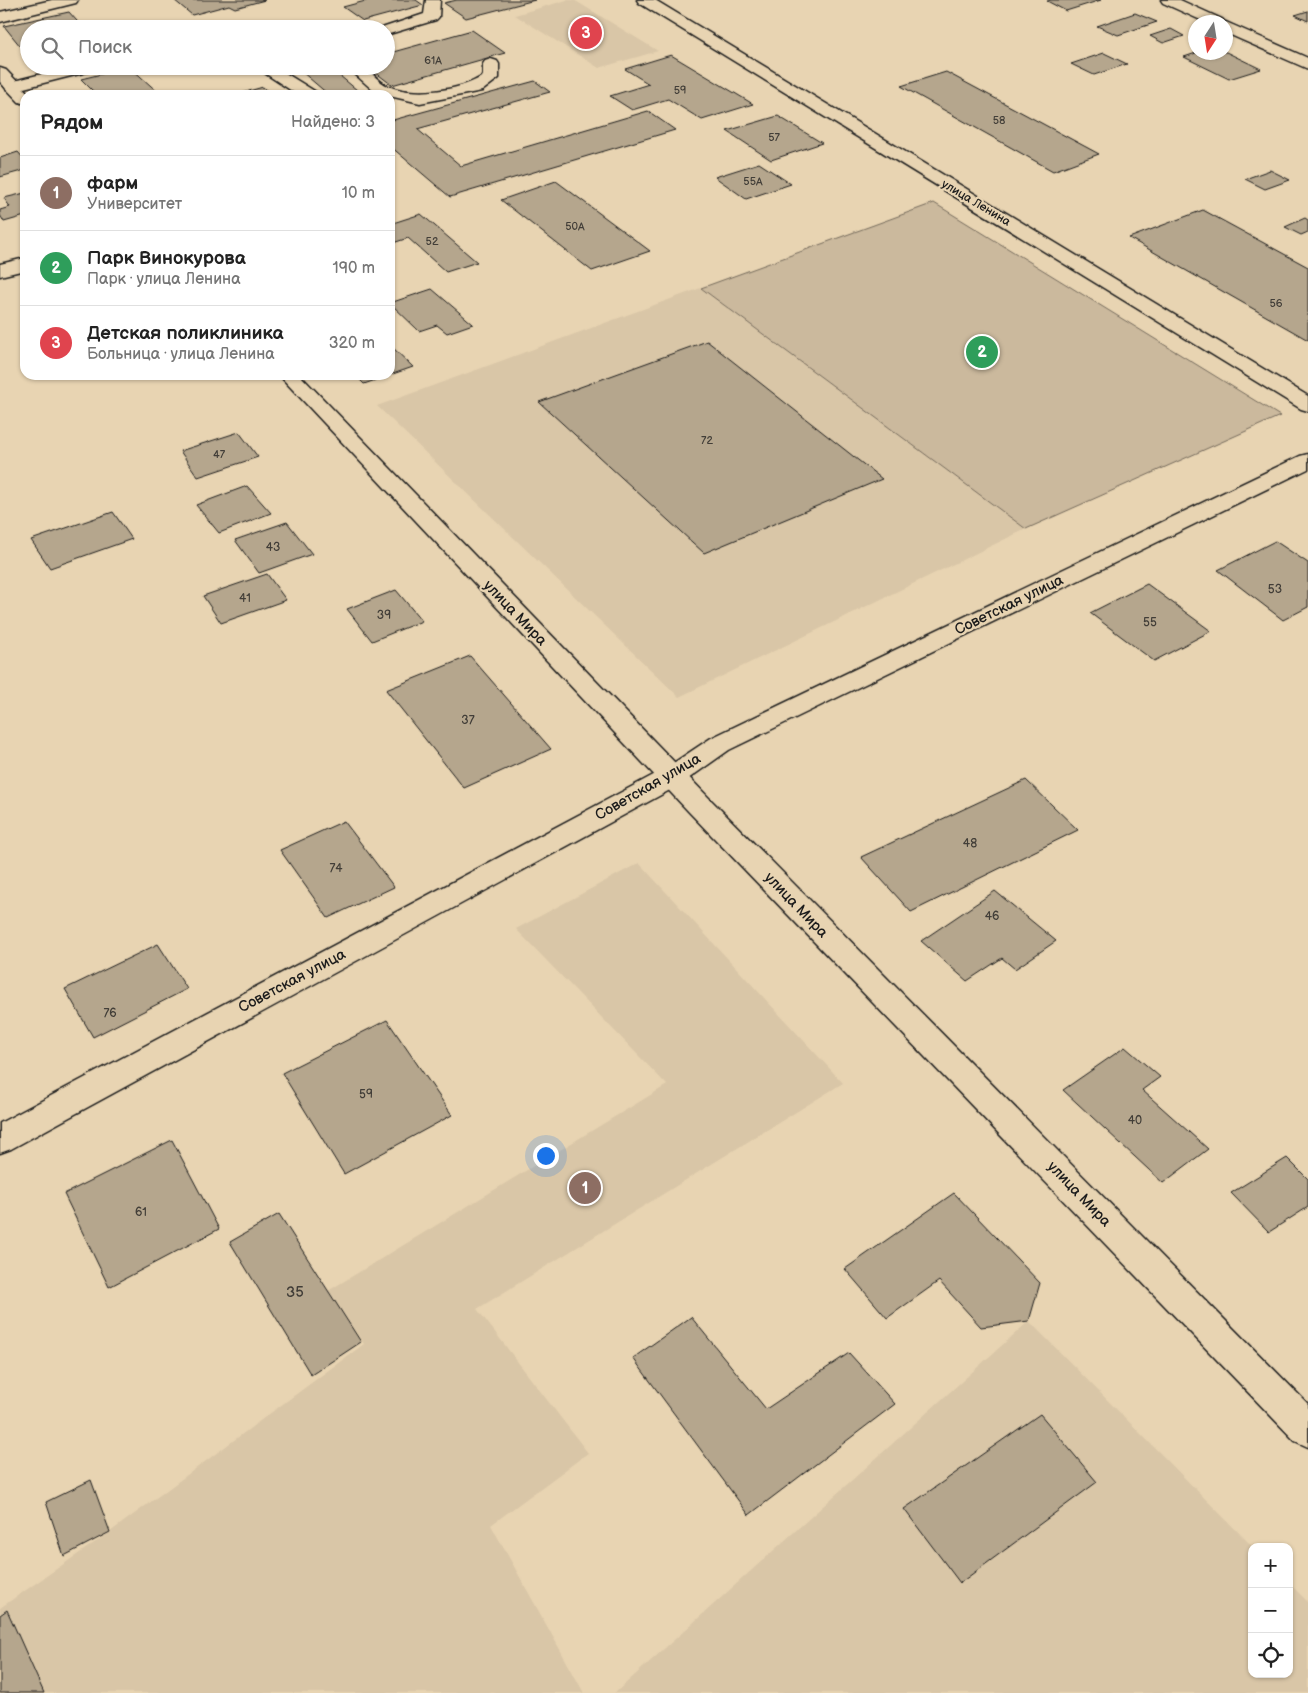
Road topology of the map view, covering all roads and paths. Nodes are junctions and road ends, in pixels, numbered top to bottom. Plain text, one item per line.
1 (71, 0) edge
2 (433, 0) edge
3 (644, 0) edge
4 (1168, 0) edge
5 (1201, 15) edge
6 (0, 17) edge
7 (395, 27) edge
8 (1233, 29) edge
9 (491, 64) dead end
10 (1308, 64) edge
11 (0, 73) edge
12 (57, 75) edge
13 (277, 75) edge
14 (364, 75) edge
15 (12, 86) junction
16 (302, 90) edge
17 (382, 90) edge
18 (395, 93) edge
19 (20, 94) edge
20 (20, 265) edge
21 (0, 270) edge
22 (294, 380) edge
23 (1308, 405) edge
24 (1308, 460) edge
25 (672, 777) junction
26 (0, 1139) edge
27 (1308, 1429) edge

1 - 6 street
2 - 7 street
3 - 23 street, улица Ленина
4 - 5 street
8 - 10 street
9 - 18 street
11 - 15 street
12 - 15 street
13 - 16 street
14 - 17 street
15 - 19 street
20 - 21 street
22 - 25 street, улица Мира
24 - 25 street, Советская улица
25 - 26 street, Советская улица
25 - 27 street, улица Мира

